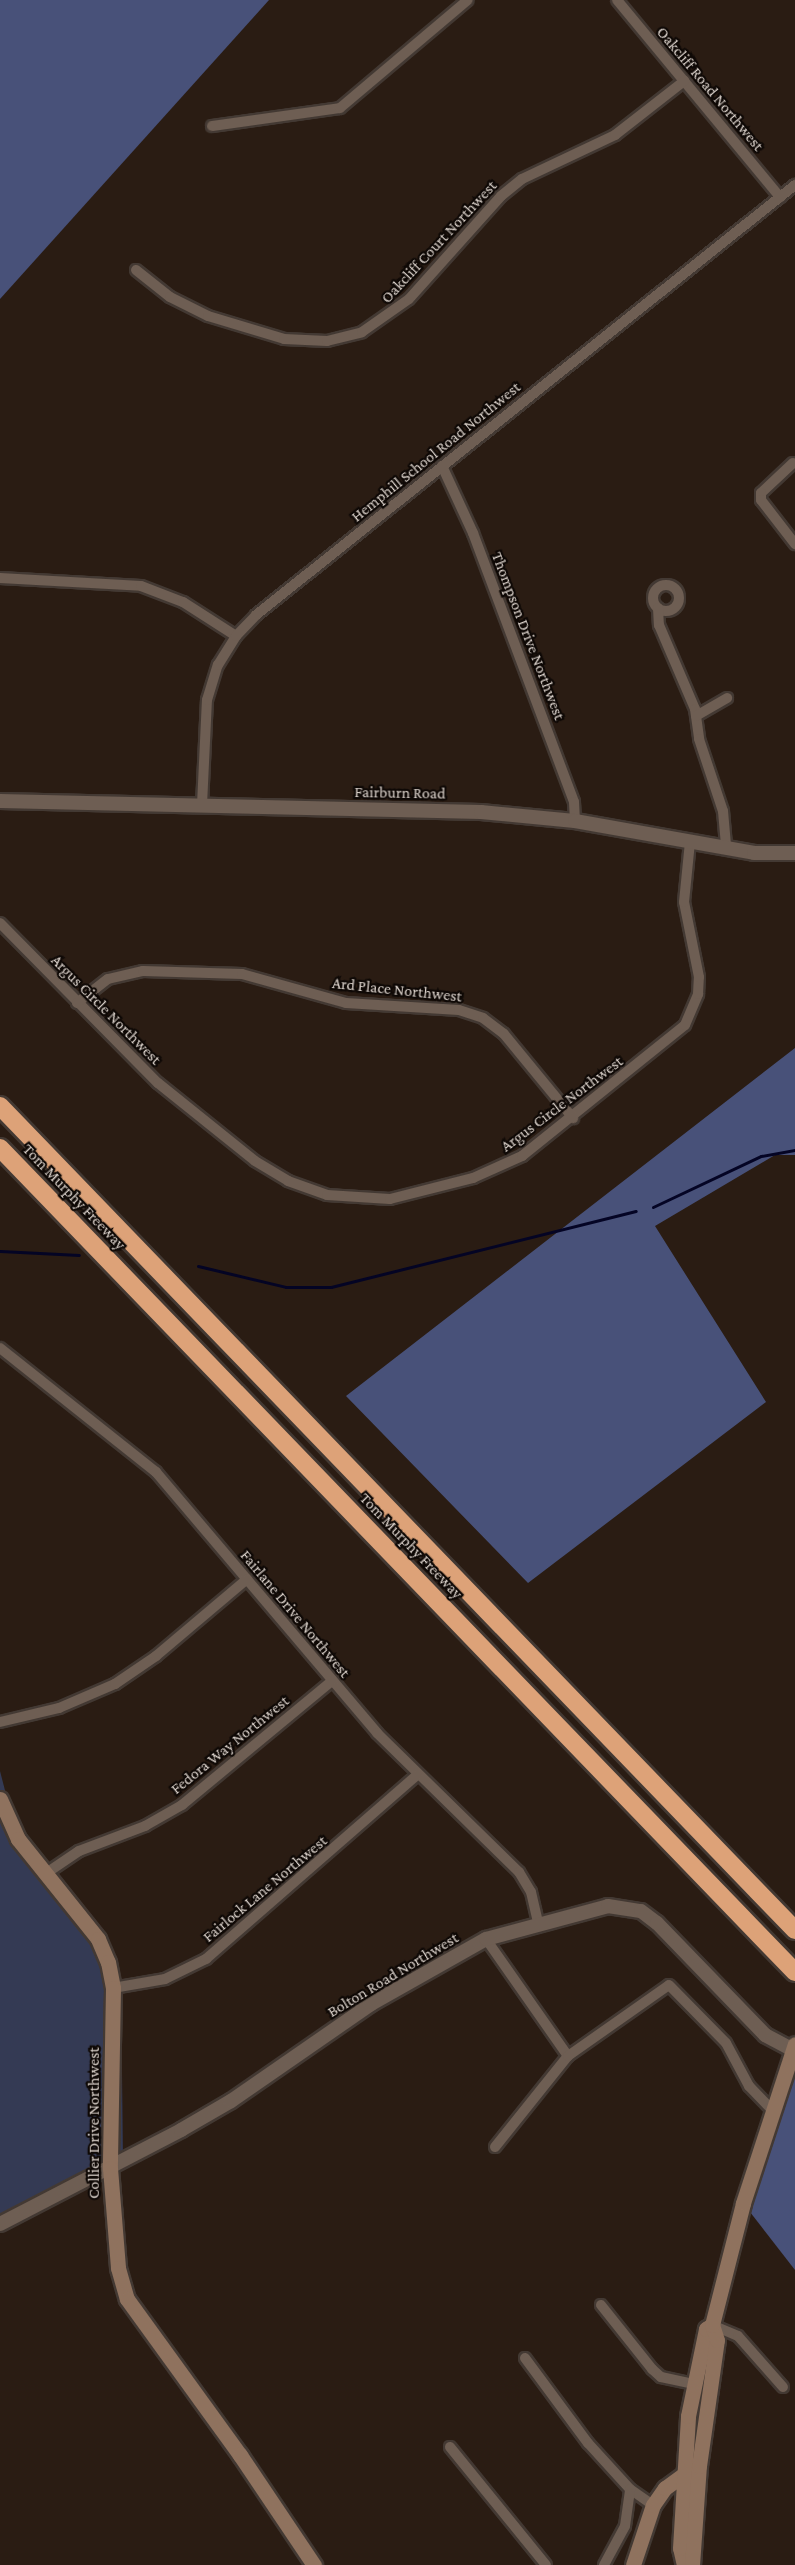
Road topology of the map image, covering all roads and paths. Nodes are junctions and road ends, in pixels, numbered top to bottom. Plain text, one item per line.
1 (468, 0) edge
2 (617, 0) edge
3 (684, 81) junction
4 (212, 126) dead end
5 (795, 186) edge
6 (780, 197) junction
7 (136, 270) dead end
8 (793, 463) dead end
9 (442, 466) junction
10 (795, 544) edge
11 (0, 578) edge
12 (658, 608) dead end
13 (236, 636) junction
14 (727, 698) dead end
15 (696, 716) junction
16 (0, 801) edge
17 (202, 805) junction
18 (575, 821) junction
19 (690, 842) junction
20 (726, 848) junction
21 (795, 853) edge
22 (0, 923) edge
23 (76, 1002) junction
24 (0, 1106) edge
25 (573, 1118) junction
26 (0, 1149) edge
27 (0, 1348) edge
28 (247, 1579) junction
29 (332, 1681) junction
30 (0, 1722) edge
31 (417, 1775) junction
32 (0, 1799) edge
33 (45, 1874) junction
34 (538, 1922) junction
35 (795, 1930) edge
36 (486, 1939) junction
37 (791, 1968) edge
38 (113, 1988) junction
39 (794, 2047) edge
40 (568, 2056) junction
41 (773, 2111) junction
42 (495, 2147) dead end
43 (110, 2168) junction
44 (0, 2224) edge
45 (601, 2305) dead end
46 (712, 2325) junction
47 (525, 2358) dead end
48 (694, 2384) junction
49 (783, 2387) dead end
50 (450, 2447) dead end
51 (683, 2475) junction
52 (630, 2489) junction
53 (653, 2505) junction
54 (314, 2565) edge
55 (546, 2565) edge
56 (604, 2565) edge
57 (633, 2565) edge
58 (684, 2565) edge
59 (692, 2565) edge

1 - 4 street
2 - 3 street, Oakcliff Road Northwest
3 - 6 street, Oakcliff Road Northwest
3 - 7 street, Oakcliff Court Northwest
5 - 6 street, Hemphill School Road Northwest
6 - 9 street, Hemphill School Road Northwest
8 - 10 street
9 - 13 street, Hemphill School Road Northwest
9 - 18 street, Thompson Drive Northwest
11 - 13 street
12 - 15 street
13 - 17 street, Hemphill School Road Northwest
14 - 15 street
15 - 20 street
16 - 17 street, Fairburn Road
17 - 18 street, Fairburn Road
18 - 19 street, Fairburn Road
19 - 20 street, Fairburn Road
19 - 25 street, Argus Circle Northwest
20 - 21 street, Fairburn Road
22 - 23 street, Argus Circle Northwest
23 - 25 street, Ard Place Northwest
23 - 25 street, Argus Circle Northwest
24 - 35 highway, Tom Murphy Freeway
26 - 37 highway, Tom Murphy Freeway
27 - 28 street, Fairlane Drive Northwest
28 - 29 street, Fairlane Drive Northwest
28 - 30 street
29 - 31 street, Fairlane Drive Northwest
29 - 33 street, Fedora Way Northwest
31 - 34 street, Fairlane Drive Northwest
31 - 38 street, Fairlock Lane Northwest
32 - 33 main road, Collier Drive Northwest
33 - 38 main road, Collier Drive Northwest
34 - 36 street, Bolton Road Northwest
34 - 39 street, Bolton Road Northwest
36 - 40 street
36 - 43 street, Bolton Road Northwest
38 - 43 main road, Collier Drive Northwest
39 - 41 main road
40 - 41 street
40 - 42 street
41 - 46 main road
43 - 44 street, Bolton Road Northwest
43 - 54 main road, Collier Drive Northwest
45 - 48 street
46 - 48 main road
46 - 49 street
46 - 59 main road
47 - 52 street
48 - 51 main road
50 - 55 street
51 - 53 main road
51 - 58 main road
52 - 53 street
52 - 56 street
53 - 57 main road

